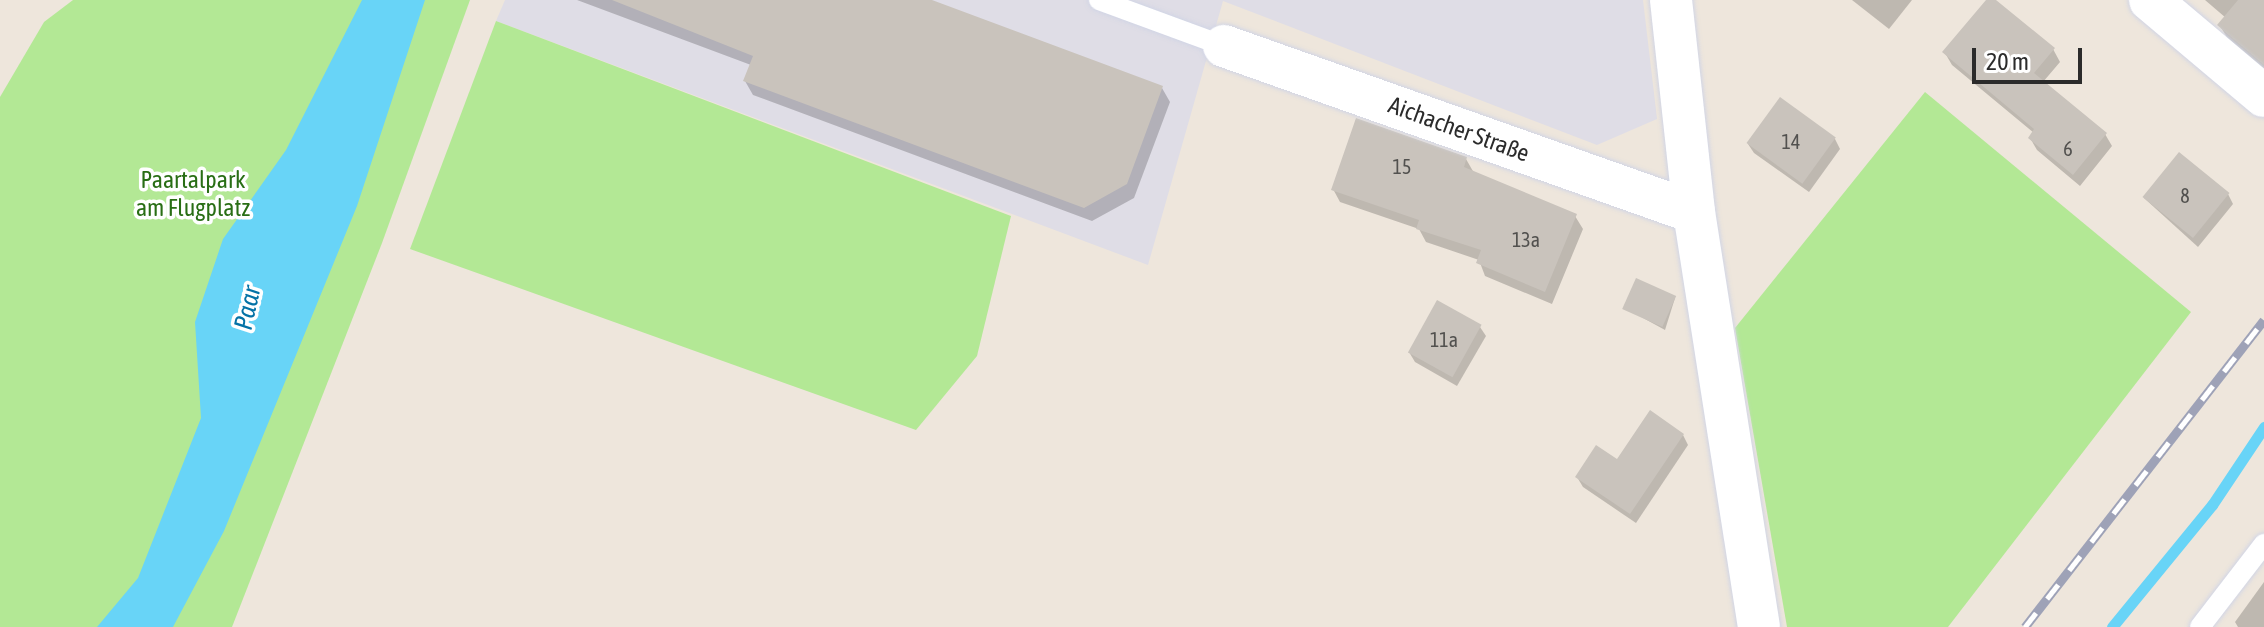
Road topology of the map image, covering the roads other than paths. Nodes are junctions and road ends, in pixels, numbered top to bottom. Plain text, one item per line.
1 (1099, 0) edge
2 (1671, 0) edge
3 (2150, 0) edge
4 (1224, 46) joint
5 (2264, 96) edge
6 (1694, 212) junction
7 (2264, 544) edge
8 (1759, 627) edge
9 (2200, 627) edge

1 - 4 lane
2 - 6 street
3 - 5 street
4 - 6 street, Aichacher Straße
6 - 8 street
7 - 9 lane

